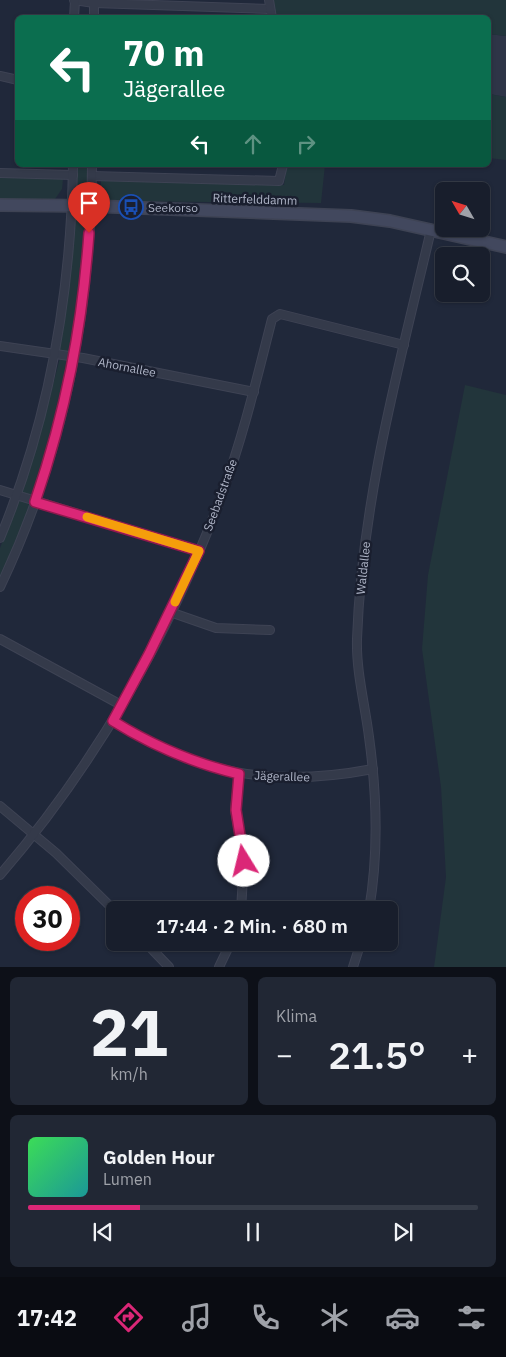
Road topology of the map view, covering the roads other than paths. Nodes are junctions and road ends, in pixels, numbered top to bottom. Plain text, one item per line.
1 (74, 0) edge
2 (269, 0) edge
3 (94, 1) edge
4 (271, 13) edge
5 (74, 15) edge
6 (94, 15) edge
7 (0, 76) edge
8 (15, 79) edge
9 (73, 167) edge
10 (92, 167) edge
11 (282, 167) edge
12 (0, 173) edge
13 (73, 176) junction
14 (92, 176) junction
15 (0, 205) edge
16 (71, 205) junction
17 (91, 206) junction
18 (431, 230) junction
19 (506, 248) edge
20 (404, 345) junction
21 (0, 346) edge
22 (55, 354) junction
23 (75, 357) junction
24 (254, 392) junction
25 (0, 490) edge
26 (17, 495) junction
27 (35, 502) junction
28 (0, 538) edge
29 (199, 551) junction
30 (0, 587) edge
31 (170, 612) junction
32 (270, 630) dead end
33 (0, 639) edge
34 (121, 705) junction
35 (113, 721) junction
36 (374, 769) junction
37 (239, 774) junction
38 (0, 806) edge
39 (34, 833) junction
40 (0, 875) edge
41 (242, 901) edge
42 (370, 901) edge
43 (106, 902) edge
44 (154, 951) edge
45 (227, 951) edge
46 (358, 951) edge
47 (169, 967) edge
48 (219, 967) edge
49 (353, 967) edge

1 - 3 street
1 - 5 street
2 - 4 street
3 - 4 street
3 - 6 street
7 - 8 street
9 - 13 street
10 - 14 street
11 - 14 street, Ritterfelddamm
12 - 13 street
13 - 16 street
14 - 17 street
15 - 16 main road, Ritterfelddamm
16 - 17 main road, Ritterfelddamm
16 - 22 street
17 - 18 main road, Ritterfelddamm
17 - 23 street
18 - 19 main road, Ritterfelddamm
18 - 20 street, Waldallee
20 - 24 street, Seebadstraße
20 - 36 street, Waldallee
21 - 22 street, Ahornallee
22 - 23 street, Ahornallee
22 - 26 street
23 - 24 street, Ahornallee
23 - 27 street
24 - 29 street, Seebadstraße
25 - 26 street
26 - 27 street
26 - 28 street
27 - 29 street
27 - 30 street
29 - 31 street, Seebadstraße
31 - 32 street
31 - 34 street, Seebadstraße
33 - 34 street
34 - 35 street, Seebadstraße
35 - 37 street, Jägerallee
35 - 39 street, Seebadstraße
36 - 37 street, Jägerallee
36 - 42 street, Waldallee
37 - 41 street
38 - 39 street
39 - 40 street, Seebadstraße
39 - 43 street
44 - 47 street
45 - 48 street
46 - 49 street

